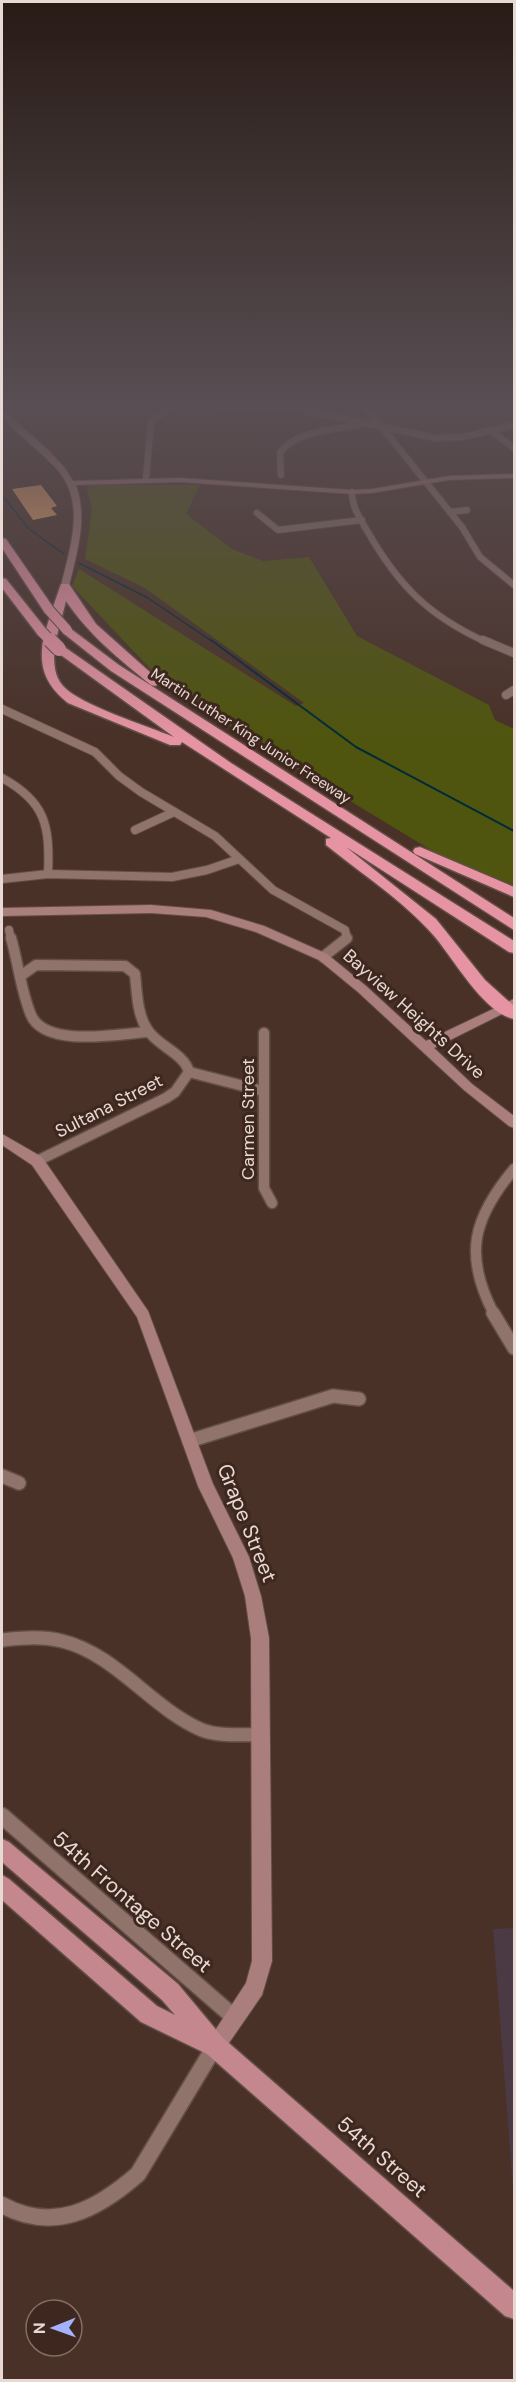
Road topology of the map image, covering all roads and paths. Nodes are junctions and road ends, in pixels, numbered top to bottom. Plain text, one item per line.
1 (79, 516) edge
2 (261, 516) edge
3 (360, 516) edge
4 (453, 516) edge
5 (362, 520) junction
6 (2, 542) edge
7 (2, 581) edge
8 (514, 585) edge
9 (64, 586) junction
10 (514, 653) edge
11 (514, 690) edge
12 (506, 695) dead end
13 (2, 709) edge
14 (218, 734) junction
15 (229, 766) junction
16 (2, 778) edge
17 (327, 804) junction
18 (174, 812) junction
19 (304, 815) junction
20 (135, 830) dead end
21 (238, 859) junction
22 (48, 874) junction
23 (2, 879) edge
24 (514, 892) edge
25 (2, 912) edge
26 (514, 925) edge
27 (9, 930) dead end
28 (514, 948) edge
29 (323, 957) junction
30 (22, 975) junction
31 (511, 1008) edge
32 (146, 1032) junction
33 (264, 1033) dead end
34 (424, 1048) junction
35 (189, 1072) junction
36 (263, 1091) junction
37 (514, 1123) edge
38 (2, 1139) edge
39 (37, 1161) junction
40 (514, 1170) edge
41 (272, 1203) dead end
42 (514, 1348) edge
43 (359, 1399) dead end
44 (189, 1441) junction
45 (2, 1476) edge
46 (19, 1483) dead end
47 (2, 1640) edge
48 (262, 1735) junction
49 (2, 1816) edge
50 (2, 1849) edge
51 (2, 1886) edge
52 (235, 2018) junction
53 (215, 2046) junction
54 (2, 2205) edge
55 (514, 2307) edge

1 - 9 street
2 - 5 street
3 - 5 street
4 - 8 street
5 - 10 street
6 - 14 highway, Martin Luther King Junior Freeway, bridge
7 - 15 highway, bridge
9 - 14 highway
9 - 15 highway
11 - 12 street
13 - 18 street
14 - 17 highway, Martin Luther King Junior Freeway
15 - 19 highway
16 - 22 street
17 - 24 highway
17 - 26 highway, Martin Luther King Junior Freeway
18 - 20 street
18 - 21 street
19 - 28 highway
19 - 31 highway
21 - 22 street
21 - 29 street
22 - 23 street
25 - 29 street, Bayview Heights Drive
27 - 30 street
29 - 34 street, Bayview Heights Drive
30 - 32 street
30 - 32 street
31 - 34 street
32 - 35 street
33 - 36 street, Carmen Street
34 - 37 street, Bayview Heights Drive
35 - 36 street
35 - 39 street, Sultana Street
36 - 41 street, Carmen Street
38 - 39 street, Grape Street
39 - 44 street, Grape Street
40 - 42 street
43 - 44 street
44 - 48 street, Grape Street
45 - 46 street
47 - 48 street
48 - 52 street, Grape Street
49 - 52 street, 54th Frontage Street
50 - 53 main road, 54th Street
51 - 53 main road, 54th Street
52 - 53 street, Grape Street
53 - 54 street
53 - 55 main road, 54th Street

